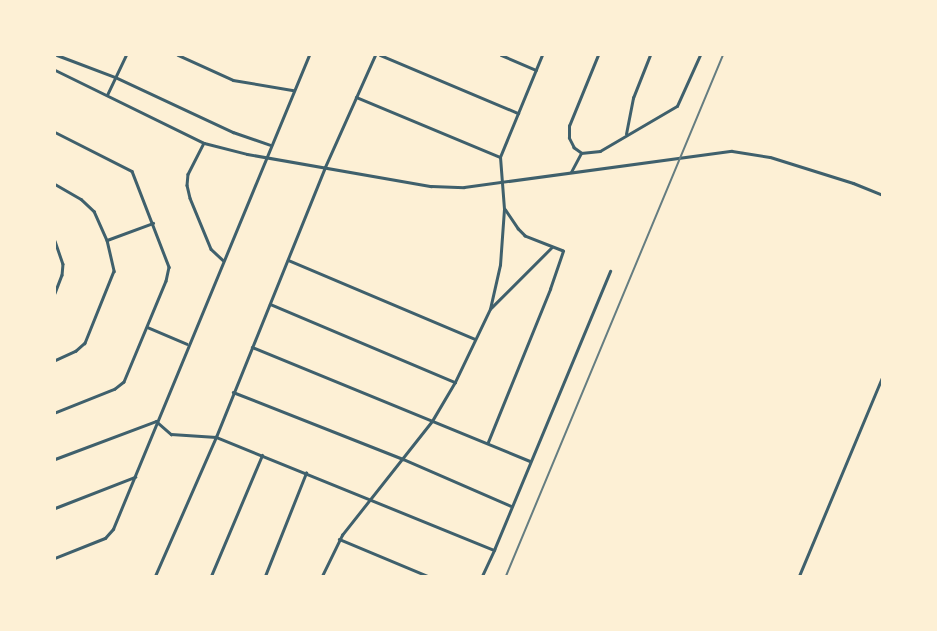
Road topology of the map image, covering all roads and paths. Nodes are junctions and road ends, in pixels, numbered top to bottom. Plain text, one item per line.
1 (57, 55) edge
2 (126, 55) edge
3 (178, 55) edge
4 (309, 55) edge
5 (375, 55) edge
6 (380, 55) edge
7 (502, 55) edge
8 (542, 55) edge
9 (598, 55) edge
10 (650, 55) edge
11 (700, 55) edge
12 (55, 70) edge
13 (536, 70) junction
14 (115, 77) junction
15 (293, 90) junction
16 (107, 95) junction
17 (356, 97) junction
18 (518, 113) junction
19 (55, 132) edge
20 (626, 134) junction
21 (204, 143) junction
22 (270, 144) junction
23 (581, 153) junction
24 (267, 156) junction
25 (500, 157) junction
26 (324, 167) junction
27 (571, 172) junction
28 (501, 181) junction
29 (55, 184) edge
30 (882, 195) edge
31 (504, 209) junction
32 (153, 223) junction
33 (106, 240) junction
34 (55, 241) edge
35 (552, 247) junction
36 (223, 260) junction
37 (288, 260) junction
38 (610, 272) dead end
39 (55, 293) edge
40 (270, 304) junction
41 (490, 310) junction
42 (147, 327) junction
43 (476, 339) junction
44 (187, 344) junction
45 (252, 347) junction
46 (55, 361) edge
47 (882, 378) edge
48 (455, 382) junction
49 (233, 392) junction
50 (55, 413) edge
51 (432, 421) junction
52 (156, 422) junction
53 (216, 437) junction
54 (488, 442) junction
55 (262, 455) junction
56 (55, 459) edge
57 (403, 459) junction
58 (530, 461) junction
59 (306, 473) junction
60 (135, 477) junction
61 (372, 499) junction
62 (512, 506) junction
63 (55, 508) edge
64 (339, 539) junction
65 (494, 550) junction
66 (55, 558) edge
67 (155, 576) edge
68 (211, 576) edge
69 (265, 576) edge
70 (322, 576) edge
71 (428, 576) edge
72 (482, 576) edge
73 (799, 576) edge

1 - 14 street
2 - 14 street
3 - 15 street
4 - 15 street
5 - 17 street
6 - 18 street
7 - 13 street
8 - 13 street
9 - 23 street
10 - 20 street
11 - 20 street
12 - 16 street
13 - 18 street
14 - 16 street
14 - 22 street
15 - 22 street
16 - 21 street
17 - 25 street
17 - 26 street
18 - 25 street
19 - 32 street
20 - 23 street
21 - 24 street
21 - 36 street
22 - 24 street
23 - 27 street
24 - 26 street
24 - 36 street
25 - 28 street
26 - 28 street
26 - 37 street
27 - 28 street
27 - 30 street
28 - 31 street
29 - 33 street
31 - 35 street
31 - 41 street
32 - 33 street
32 - 42 street
33 - 46 street
34 - 39 street
35 - 41 street
35 - 54 street
36 - 44 street
37 - 40 street
37 - 43 street
38 - 58 street
40 - 45 street
40 - 48 street
41 - 43 street
42 - 44 street
42 - 50 street
43 - 48 street
44 - 52 street
45 - 49 street
45 - 51 street
47 - 73 street
48 - 51 street
49 - 53 street
49 - 57 street
51 - 54 street
51 - 57 street
52 - 53 street
52 - 56 street
52 - 60 street
53 - 55 street
53 - 67 street
54 - 58 street
55 - 59 street
55 - 68 street
57 - 61 street
57 - 62 street
58 - 62 street
59 - 61 street
59 - 69 street
60 - 63 street
60 - 66 street
61 - 64 street
61 - 65 street
62 - 65 street
64 - 70 street
64 - 71 street
65 - 72 street

